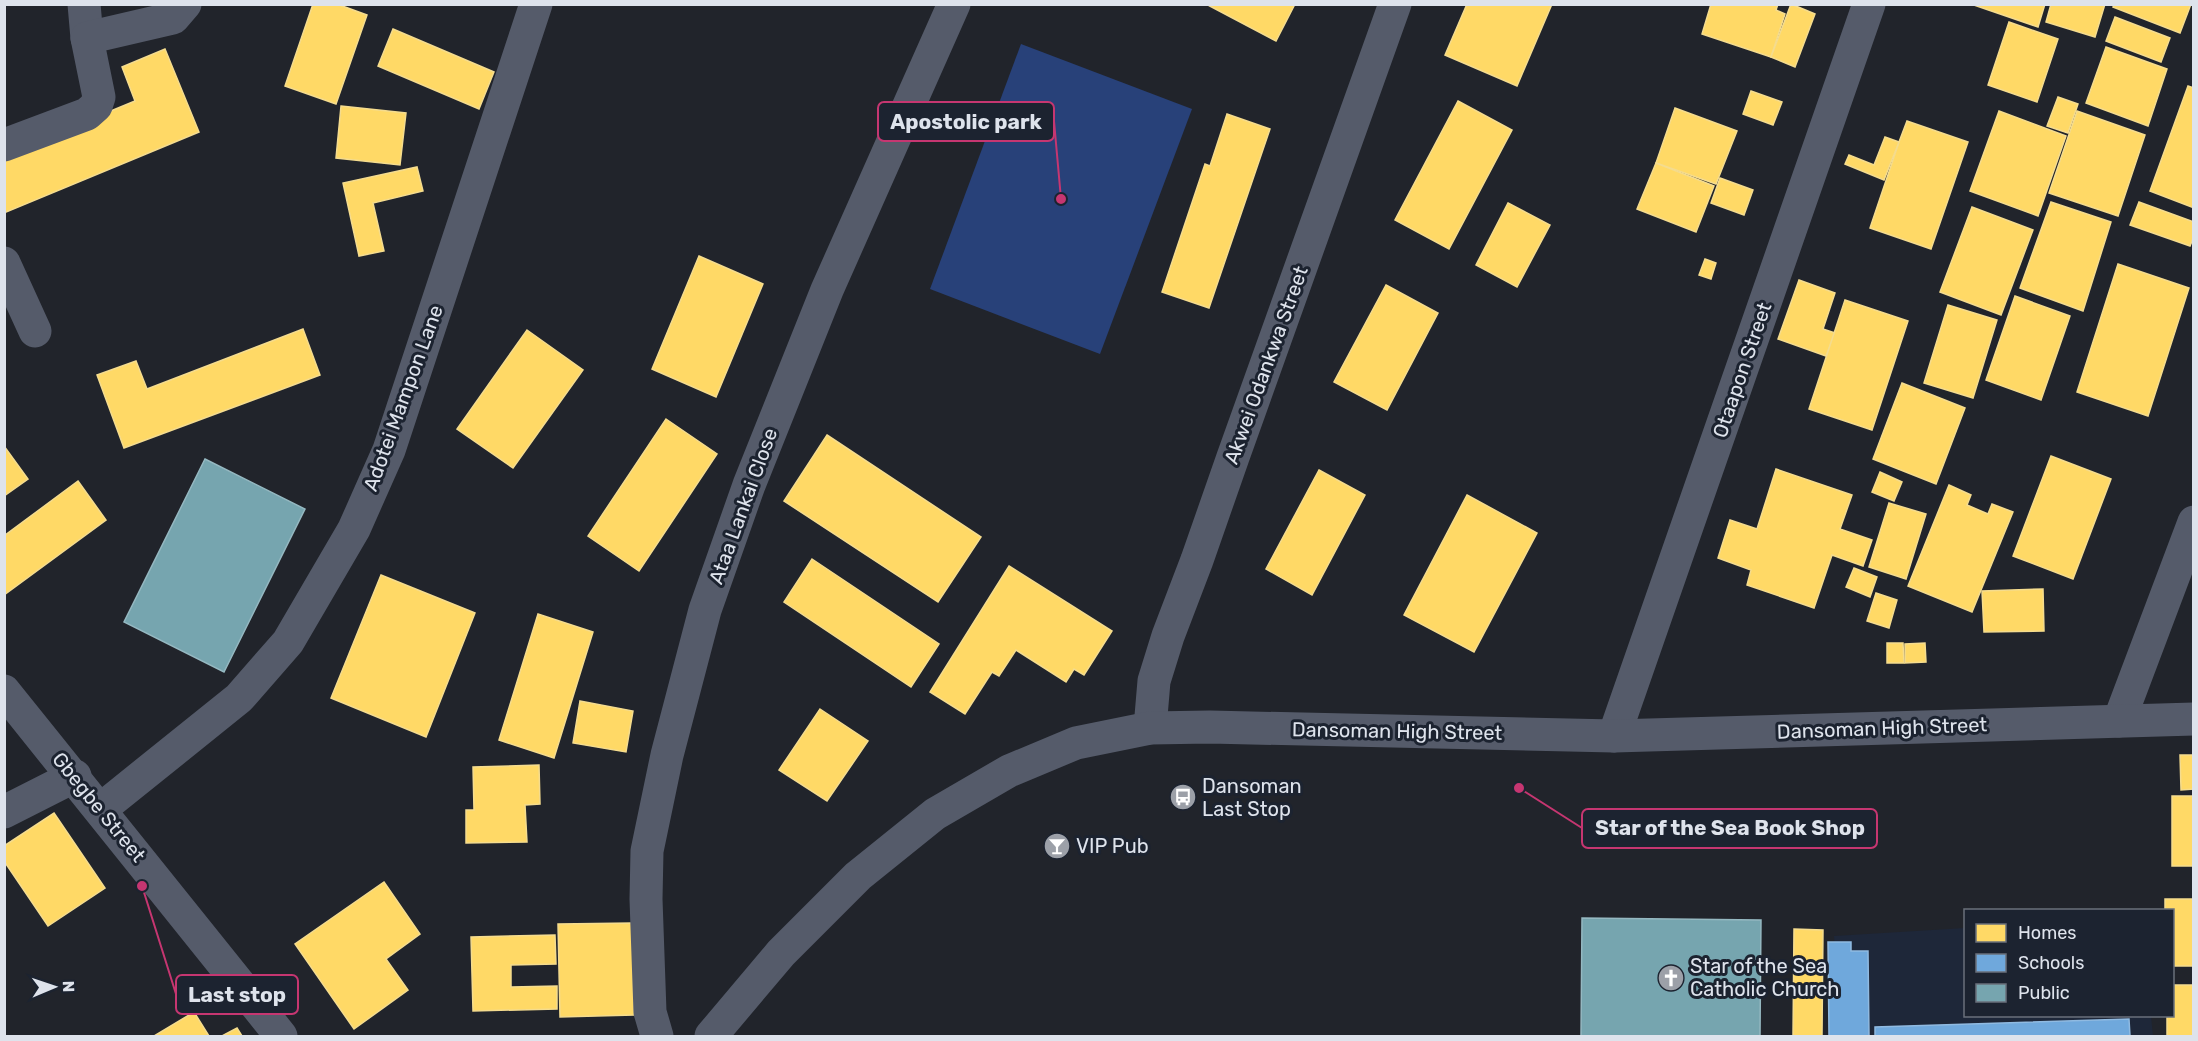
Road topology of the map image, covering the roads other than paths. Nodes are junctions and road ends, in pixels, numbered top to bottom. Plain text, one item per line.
1 (84, 4) edge
2 (185, 4) edge
3 (536, 4) edge
4 (954, 4) edge
5 (1395, 4) edge
6 (1869, 4) edge
7 (87, 38) junction
8 (4, 145) edge
9 (4, 263) edge
10 (35, 331) dead end
11 (2193, 522) edge
12 (4, 691) edge
13 (2193, 719) edge
14 (2119, 721) junction
15 (1150, 728) junction
16 (1614, 736) junction
17 (75, 776) junction
18 (101, 809) junction
19 (4, 812) edge
20 (281, 1036) edge
21 (657, 1036) edge
22 (711, 1036) edge

1 - 7 street
2 - 7 street
3 - 18 street, Adotei Mampon Lane
4 - 21 street, Ataa Lankai Close
5 - 15 street, Akwei Odankwa Street
6 - 16 street, Otaapon Street
7 - 8 street
9 - 10 street
11 - 14 street
12 - 17 street, Gbegbe Street
13 - 14 street, Dansoman High Street
14 - 16 street, Dansoman High Street
15 - 16 street, Dansoman High Street
15 - 22 street, Dansoman High Street
17 - 18 street, Gbegbe Street
17 - 19 street
18 - 20 street, Gbegbe Street

